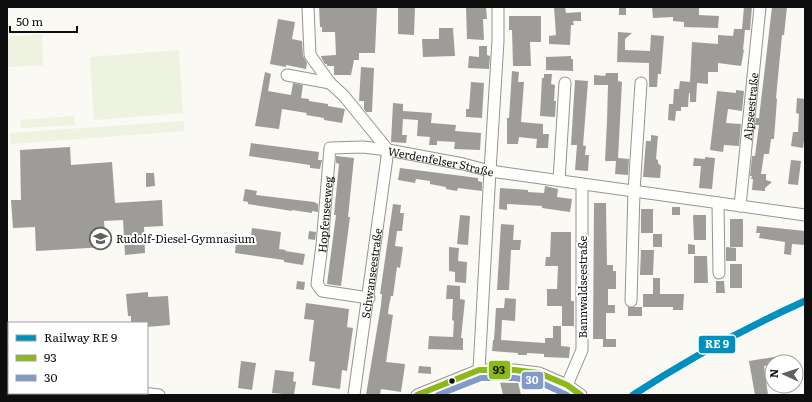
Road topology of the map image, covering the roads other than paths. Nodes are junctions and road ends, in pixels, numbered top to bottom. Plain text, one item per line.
1 (308, 7) edge
2 (498, 7) edge
3 (760, 7) edge
4 (287, 75) dead end
5 (330, 83) junction
6 (565, 83) dead end
7 (641, 83) dead end
8 (388, 150) junction
9 (490, 171) junction
10 (559, 180) junction
11 (582, 185) junction
12 (634, 191) junction
13 (718, 203) junction
14 (740, 206) junction
15 (805, 215) edge
16 (719, 273) dead end
17 (369, 298) junction
18 (631, 301) dead end
19 (479, 370) junction
20 (566, 385) junction
21 (148, 394) edge
22 (159, 395) edge
23 (354, 395) edge
24 (417, 395) edge
25 (581, 395) edge

1 - 5 street, Werdenfelser Straße
2 - 9 street
3 - 14 street, Alpseestraße
4 - 5 street
5 - 8 street, Werdenfelser Straße
6 - 10 street
7 - 12 street
8 - 9 street, Werdenfelser Straße
8 - 17 street, Schwanseestraße
8 - 17 street, Hopfenseeweg
9 - 10 street, Werdenfelser Straße
9 - 19 street
10 - 11 street, Werdenfelser Straße
11 - 12 street, Werdenfelser Straße
11 - 20 street, Bannwaldseestraße
12 - 13 street, Werdenfelser Straße
12 - 18 street
13 - 14 street, Werdenfelser Straße
13 - 16 street
14 - 15 street, Werdenfelser Straße
17 - 23 street, Schwanseestraße
19 - 20 street
19 - 24 street
20 - 25 street
21 - 22 street

